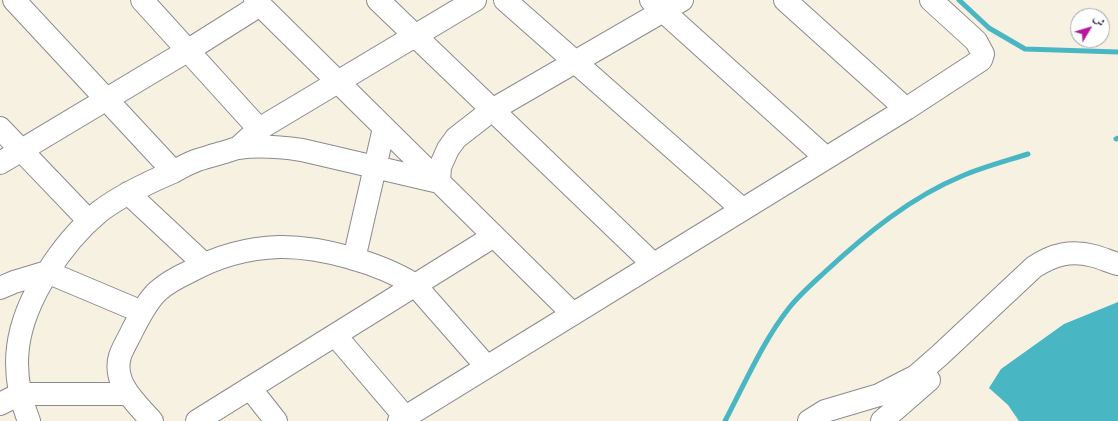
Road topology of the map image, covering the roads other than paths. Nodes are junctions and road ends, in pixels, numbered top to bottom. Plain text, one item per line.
1 (14, 0) edge
2 (142, 0) edge
3 (378, 0) edge
4 (475, 0) edge
5 (505, 0) edge
6 (682, 0) edge
7 (785, 0) edge
8 (931, 0) edge
9 (258, 2) edge
10 (657, 5) edge
11 (415, 36) junction
12 (187, 51) junction
13 (575, 62) junction
14 (338, 82) junction
15 (106, 99) junction
16 (906, 109) junction
17 (492, 110) junction
18 (0, 128) edge
19 (384, 128) junction
20 (258, 129) junction
21 (238, 148) junction
22 (21, 151) junction
23 (826, 158) junction
24 (0, 163) edge
25 (375, 167) junction
26 (173, 172) junction
27 (439, 182) junction
28 (128, 193) junction
29 (742, 209) junction
30 (89, 221) junction
31 (494, 236) junction
32 (354, 259) junction
33 (204, 264) junction
34 (653, 264) junction
35 (1117, 264) edge
36 (47, 272) junction
37 (5, 279) edge
38 (415, 285) junction
39 (142, 312) junction
40 (573, 314) junction
41 (335, 335) junction
42 (487, 367) junction
43 (250, 388) junction
44 (20, 394) junction
45 (128, 394) junction
46 (0, 404) edge
47 (0, 414) edge
48 (402, 419) edge
49 (6, 421) edge
50 (29, 421) edge
51 (152, 421) edge
52 (197, 421) edge
53 (276, 421) edge
54 (809, 421) edge
55 (882, 421) edge

1 - 15 street
2 - 12 street
3 - 11 street
4 - 11 street
5 - 13 street
6 - 10 street
7 - 16 street
8 - 16 street
9 - 12 street
9 - 14 street
10 - 13 street
10 - 23 street
11 - 14 street
11 - 17 street
12 - 15 street
12 - 20 street
13 - 17 street
13 - 29 street
14 - 19 street
14 - 20 street
15 - 22 street
15 - 26 street
16 - 23 street
17 - 27 street
17 - 34 street
18 - 22 street
19 - 25 street
19 - 27 street
20 - 21 street
21 - 25 street
21 - 26 street
22 - 24 street
22 - 30 street
23 - 29 street
25 - 27 street
25 - 32 street
26 - 28 street
27 - 31 street
28 - 30 street
28 - 33 street
29 - 34 street
30 - 36 street
31 - 38 street
31 - 40 street
32 - 33 street
32 - 38 street
33 - 39 street
34 - 40 street
35 - 54 street
35 - 55 street
36 - 37 street
36 - 39 street
36 - 44 street
38 - 41 street
38 - 42 street
39 - 45 street
40 - 42 street
41 - 43 street
41 - 48 street
42 - 48 street
43 - 52 street
43 - 53 street
44 - 45 street
44 - 46 street
44 - 50 street
45 - 51 street
47 - 49 street

